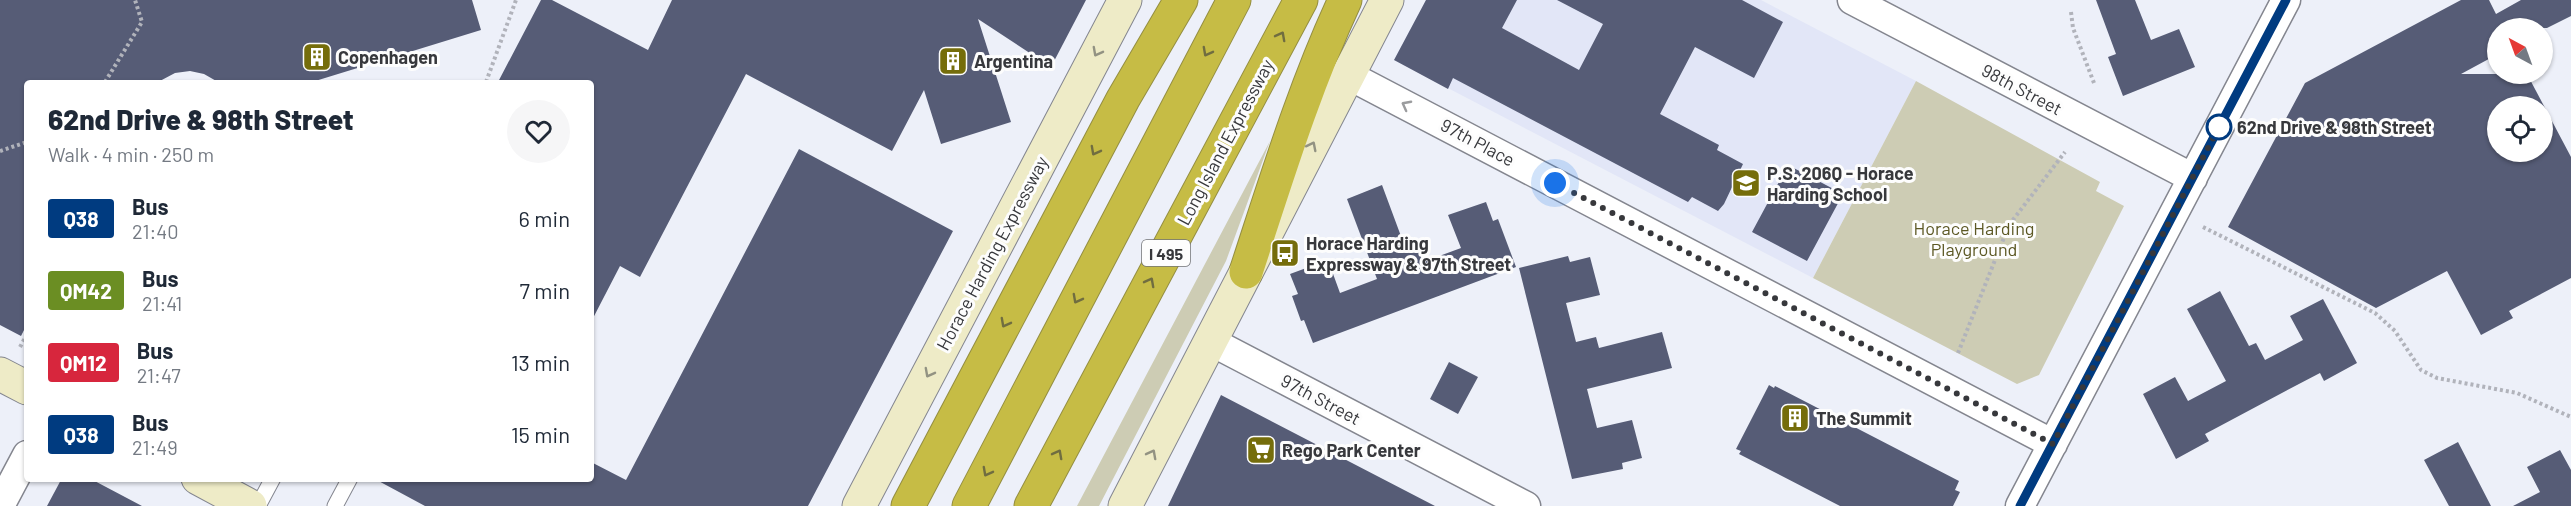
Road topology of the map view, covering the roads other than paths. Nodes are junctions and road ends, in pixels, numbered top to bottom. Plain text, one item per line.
1 (1125, 0) edge
2 (1167, 0) edge
3 (1181, 0) edge
4 (1234, 0) edge
5 (1300, 0) edge
6 (1345, 0) edge
7 (1388, 0) edge
8 (1852, 0) edge
9 (2286, 0) edge
10 (1348, 75) junction
11 (1123, 99) junction
12 (2193, 178) junction
13 (1246, 272) junction
14 (1212, 342) junction
15 (0, 374) edge
16 (24, 386) edge
17 (2053, 444) junction
18 (24, 461) edge
19 (205, 482) edge
20 (271, 482) edge
21 (348, 482) edge
22 (0, 506) edge
23 (250, 506) edge
24 (258, 506) edge
25 (335, 506) edge
26 (860, 506) edge
27 (908, 506) edge
28 (969, 506) edge
29 (1031, 506) edge
30 (1125, 506) edge
31 (1526, 506) edge
32 (2020, 506) edge

1 -> 26 main road, Horace Harding Expressway
2 - 11 highway
3 - 11 highway
4 -> 28 highway
29 -> 5 highway, Long Island Expressway / I 495
6 - 13 highway
7 - 10 main road
8 - 12 street, 98th Street
9 - 12 street
13 -> 10 main road
17 -> 10 street, 97th Place
11 -> 27 highway
12 - 17 street
13 - 14 main road
30 -> 14 main road
14 - 31 street, 97th Street
15 - 16 main road
17 - 32 street
18 - 22 street
19 - 23 main road
20 - 24 lane
21 - 25 lane

